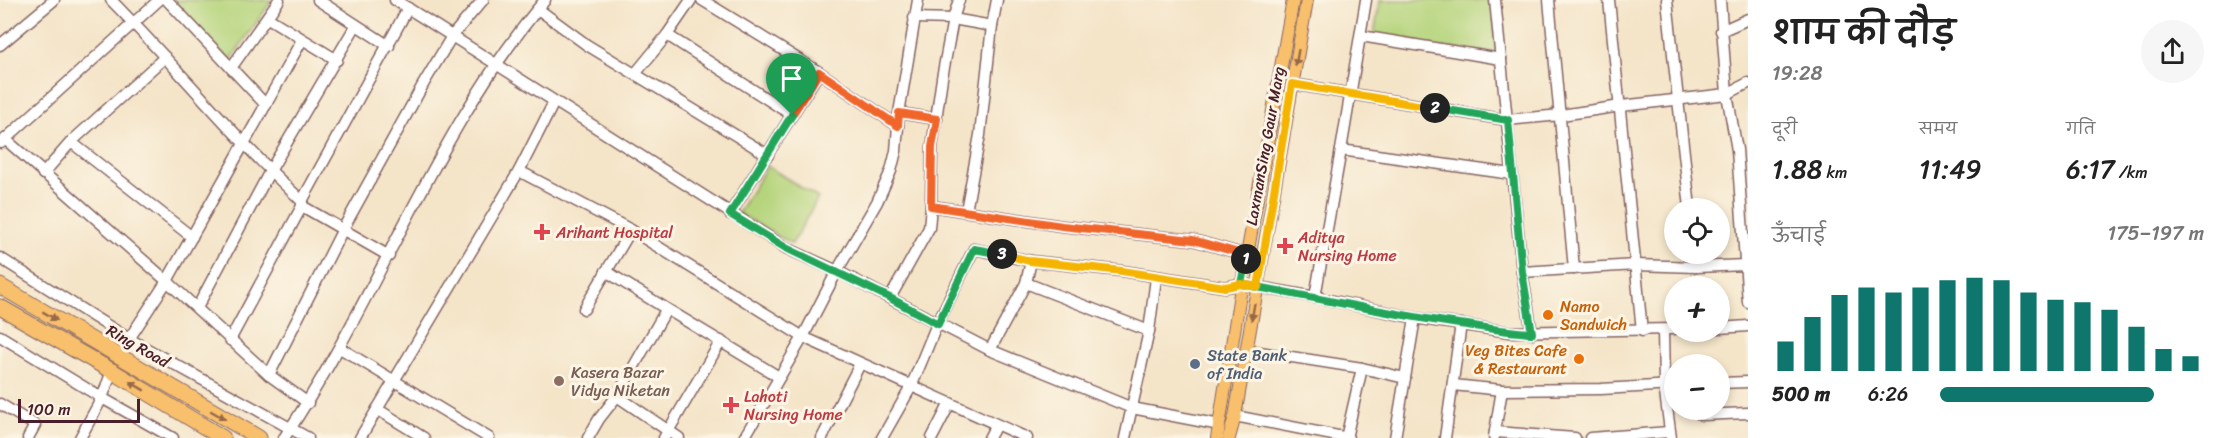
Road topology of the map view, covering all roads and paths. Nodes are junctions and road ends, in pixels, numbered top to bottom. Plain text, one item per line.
1 (54, 0) edge
2 (111, 0) edge
3 (159, 0) edge
4 (167, 0) edge
5 (279, 0) edge
6 (318, 0) edge
7 (395, 0) edge
8 (483, 0) edge
9 (691, 0) edge
10 (702, 0) edge
11 (918, 0) edge
12 (959, 0) edge
13 (998, 0) edge
14 (1293, 0) edge
15 (1307, 0) edge
16 (1366, 0) edge
17 (1495, 0) edge
18 (1549, 0) edge
19 (1609, 0) edge
20 (1667, 0) edge
21 (1719, 0) edge
22 (541, 4) edge
23 (408, 8) junction
24 (268, 18) junction
25 (914, 18) junction
26 (953, 19) junction
27 (1748, 19) edge
28 (134, 23) junction
29 (356, 25) junction
30 (992, 26) junction
31 (1721, 31) junction
32 (667, 35) junction
33 (452, 36) junction
34 (1360, 36) junction
35 (302, 40) junction
36 (0, 45) edge
37 (389, 45) junction
38 (165, 57) junction
39 (1501, 59) junction
40 (337, 60) junction
41 (496, 65) junction
42 (231, 68) junction
43 (819, 72) junction
44 (635, 75) junction
45 (1748, 83) edge
46 (1292, 84) junction
47 (1351, 93) junction
48 (1726, 94) junction
49 (1678, 100) junction
50 (554, 102) junction
51 (266, 105) junction
52 (1621, 106) junction
53 (899, 113) junction
54 (792, 115) junction
55 (1561, 116) junction
56 (937, 119) junction
57 (1508, 120) junction
58 (898, 126) junction
59 (2, 141) edge
60 (71, 142) junction
61 (243, 144) junction
62 (1748, 145) edge
63 (1341, 150) junction
64 (1737, 150) junction
65 (768, 155) junction
66 (270, 171) junction
67 (519, 171) junction
68 (43, 174) junction
69 (1512, 174) junction
70 (1689, 198) edge
71 (302, 204) junction
72 (931, 206) junction
73 (966, 211) junction
74 (730, 214) junction
75 (343, 229) junction
76 (631, 230) junction
77 (192, 237) junction
78 (1246, 255) junction
79 (389, 256) junction
80 (0, 258) edge
81 (1030, 261) junction
82 (1696, 264) edge
83 (1636, 265) junction
84 (1746, 265) junction
85 (1696, 267) junction
86 (1575, 269) junction
87 (606, 271) junction
88 (837, 271) junction
89 (1522, 272) junction
90 (1156, 278) junction
91 (167, 281) junction
92 (1026, 282) junction
93 (1241, 284) junction
94 (0, 286) edge
95 (1258, 287) junction
96 (1315, 297) junction
97 (890, 298) junction
98 (1748, 302) edge
99 (0, 308) edge
100 (197, 308) junction
101 (584, 309) dead end
102 (666, 310) junction
103 (1415, 318) junction
104 (938, 324) junction
105 (1461, 324) junction
106 (1748, 326) edge
107 (1730, 327) edge
108 (1664, 330) edge
109 (1149, 331) junction
110 (1642, 331) junction
111 (1532, 333) junction
112 (0, 336) edge
113 (803, 337) junction
114 (129, 339) junction
115 (230, 340) junction
116 (721, 341) junction
117 (340, 348) junction
118 (990, 350) junction
119 (1247, 350) junction
120 (860, 364) junction
121 (1362, 368) junction
122 (112, 371) junction
123 (269, 375) junction
124 (779, 376) junction
125 (1405, 378) junction
126 (394, 379) junction
127 (1748, 382) edge
128 (1730, 383) edge
129 (1454, 385) junction
130 (1664, 385) edge
131 (911, 387) junction
132 (1502, 390) junction
133 (617, 396) junction
134 (102, 398) junction
135 (308, 403) junction
136 (0, 404) edge
137 (950, 404) junction
138 (377, 408) junction
139 (1132, 408) junction
140 (1748, 412) edge
141 (1730, 413) edge
142 (1235, 416) junction
143 (1670, 420) edge
144 (996, 425) junction
145 (1219, 432) edge
146 (288, 433) edge
147 (666, 434) edge
148 (1495, 435) edge
149 (1670, 435) edge
150 (1545, 437) edge
151 (28, 438) edge
152 (80, 438) edge
153 (173, 438) edge
154 (223, 438) edge
155 (259, 438) edge
156 (308, 438) edge
157 (360, 438) edge
158 (424, 438) edge
159 (489, 438) edge
160 (588, 438) edge
161 (680, 438) edge
162 (744, 438) edge
163 (822, 438) edge
164 (882, 438) edge
165 (932, 438) edge
166 (989, 438) edge
167 (1027, 438) edge
168 (1125, 438) edge
169 (1229, 438) edge
170 (1347, 438) edge
171 (1395, 438) edge
172 (1445, 438) edge
173 (1575, 438) edge
174 (1590, 438) edge

1 - 36 street
2 - 28 street
3 - 28 street
4 - 42 street
5 - 24 street
6 - 29 street
7 - 23 street
8 - 33 street
9 - 32 street
10 - 43 street
11 - 25 street
12 - 26 street
13 - 30 street
14 - 78 main road, LaxmanSing Gaur Marg
15 -> 46 main road, LaxmanSing Gaur Marg
16 - 34 street
17 - 39 street
18 - 55 street
19 - 52 street
20 - 49 street
21 - 31 street
22 - 41 street
22 - 44 street
23 - 33 street
23 - 37 street
24 - 35 street
24 - 42 street
25 - 26 street
25 - 53 street
26 - 30 street
26 - 56 street
27 - 31 street
28 - 38 street
28 - 59 street
29 - 37 street
29 - 40 street
30 - 73 street
31 - 48 street
32 - 44 street
32 - 54 street
33 - 41 street
33 - 75 street
34 - 39 street
34 - 47 street
35 - 40 street
35 - 51 street
37 - 71 street
38 - 60 street
38 - 61 street
39 - 57 street
40 - 66 street
41 - 50 street
41 - 79 street
42 - 51 street
43 - 54 street
43 - 58 street
44 - 65 street
45 - 48 street
46 - 47 street
46 - 95 main road, LaxmanSing Gaur Marg
47 - 57 street
47 - 63 street
48 - 49 street
48 - 64 street
49 - 52 street
49 - 70 street
50 - 67 street
50 - 74 street
51 - 61 street
52 - 55 street
52 - 83 street
53 - 56 street
53 - 58 street
54 - 65 street
55 - 57 street
55 - 86 street
56 - 72 street
57 - 69 street
58 - 88 street
59 - 68 street
60 - 68 street
60 - 77 street
61 - 66 street
61 - 77 street
62 - 64 street
63 - 69 street
63 - 96 street
64 - 84 street
65 - 74 street
66 - 71 street
66 - 100 street
67 - 76 street
67 - 126 street
68 - 91 street
69 - 89 street
71 - 75 street
71 - 115 street
72 - 73 street
72 - 97 street
73 - 78 street
74 - 88 street
75 - 79 street
75 - 123 street
76 - 87 street
76 - 113 street
77 - 91 street
78 - 93 main road, LaxmanSing Gaur Marg
79 - 117 street
80 - 114 street
81 - 90 street
81 - 92 street
81 - 104 street
82 - 85 street
83 - 85 street
83 - 86 street
83 - 110 street
84 - 85 street
84 - 98 street
86 - 89 street
87 - 101 street
87 - 102 street
88 - 97 street
88 - 113 street
89 - 111 street
90 - 93 street
90 - 109 street
91 - 100 street
91 - 114 street
92 - 109 street
92 - 118 street
93 - 95 street
93 - 145 main road, LaxmanSing Gaur Marg
94 -> 155 highway, Ring Road
95 - 96 street
95 -> 119 main road, LaxmanSing Gaur Marg
96 - 103 street
97 - 104 street
99 - 122 highway
100 - 115 street
102 - 116 street
102 - 133 street
103 - 105 street
103 - 125 street
104 - 118 street
104 - 131 street
105 - 111 street
105 - 129 street
106 - 107 street
108 - 110 street
109 - 139 street
110 - 111 street
112 - 134 street
113 - 120 street
113 - 124 street
114 - 146 street
115 - 123 street
116 - 124 street
116 - 147 street
117 - 126 street
117 - 135 street
118 - 139 street
119 - 121 street
119 - 142 main road, LaxmanSing Gaur Marg
120 - 131 street
120 - 163 street
121 - 125 street
121 - 170 street
122 - 134 street
154 -> 122 highway
123 - 135 street
124 - 162 street
125 - 171 street
126 - 138 street
126 - 159 street
127 - 128 street
129 - 132 street
129 - 172 street
130 - 132 street
131 - 137 street
131 - 164 street
132 - 148 street
133 - 147 street
133 - 160 street
134 - 152 street
134 - 153 street
135 - 146 street
136 - 151 street
137 - 144 street
137 - 165 street
138 - 157 street
138 - 158 street
139 - 145 street
139 - 168 street
140 - 141 street
142 - 169 main road, LaxmanSing Gaur Marg
142 - 170 street
143 - 149 street
144 - 166 street
144 - 167 street
146 - 156 street
147 - 161 street
148 - 150 street
149 - 174 street
150 - 173 street

